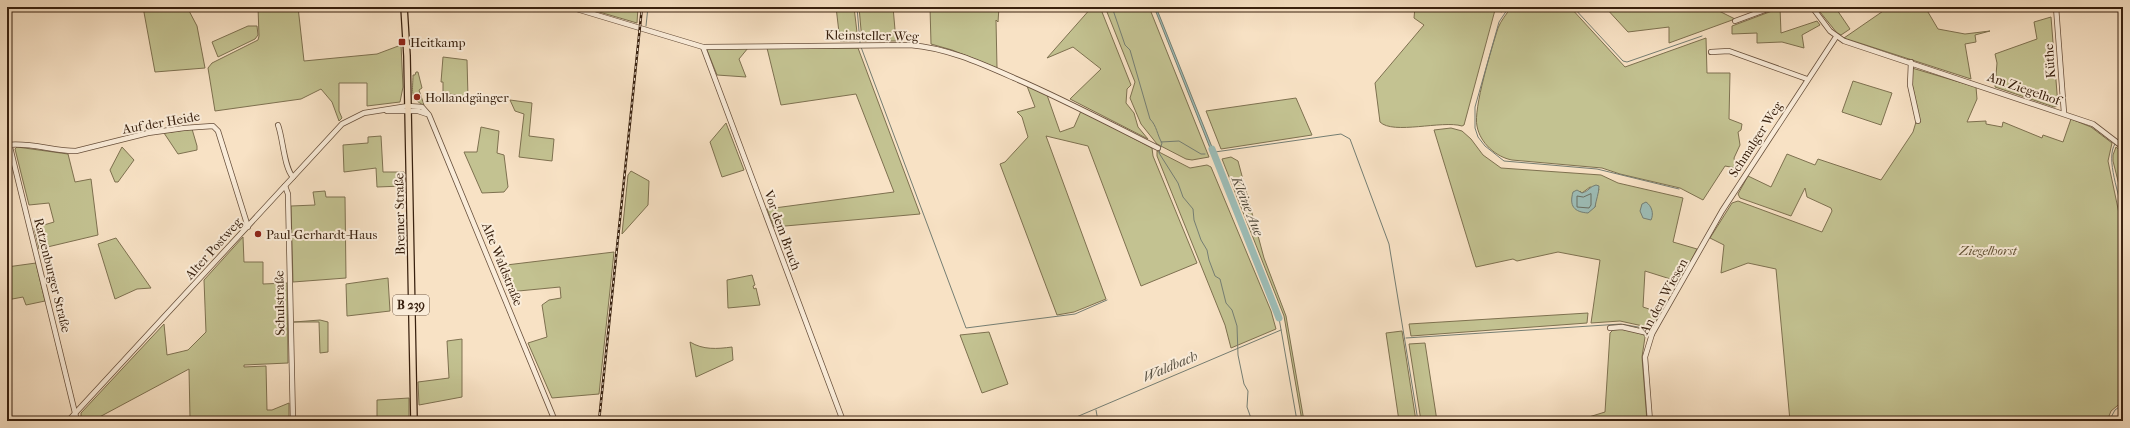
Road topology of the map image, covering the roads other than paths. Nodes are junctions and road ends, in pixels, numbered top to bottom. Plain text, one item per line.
1 (404, 7) edge
2 (570, 7) edge
3 (1773, 7) edge
4 (1812, 7) edge
5 (2056, 7) edge
6 (1735, 20) dead end
7 (1836, 37) junction
8 (703, 46) junction
9 (1710, 52) dead end
10 (1911, 62) junction
11 (1807, 79) junction
12 (408, 109) junction
13 (2064, 113) junction
14 (1918, 121) dead end
15 (278, 124) dead end
16 (7, 135) edge
17 (9, 145) edge
18 (2121, 145) edge
19 (1158, 148) dead end
20 (293, 177) junction
21 (285, 186) junction
22 (1722, 211) joint
23 (248, 227) junction
24 (1610, 328) dead end
25 (1652, 334) junction
26 (75, 413) junction
27 (68, 421) edge
28 (77, 421) edge
29 (293, 421) edge
30 (414, 421) edge
31 (555, 421) edge
32 (843, 421) edge
33 (1650, 421) edge

1 - 12 main road, Bremer Straße / B 239
2 - 8 street, Kleinsteller Weg
3 - 6 street
4 - 7 street
5 - 13 street, Küthe
7 - 10 street, Am Ziegelhof
7 - 11 street, Schmalger Weg
8 - 19 street, Kleinsteller Weg
8 - 32 street, Vor dem Bruch
9 - 11 street
10 - 13 street, Am Ziegelhof
10 - 14 street
11 - 22 street, Schmalger Weg
12 - 20 street, Alter Postweg
12 - 30 main road, Bremer Straße / B 239
12 - 31 street, Alte Waldstraße
13 - 18 street, Am Ziegelhof
15 - 20 street
16 - 17 street, Ratzenburger Straße
17 - 23 street, Auf der Heide
17 - 26 street, Ratzenburger Straße
20 - 21 street, Alter Postweg
21 - 23 street, Alter Postweg
21 - 29 street, Schulstraße
22 - 25 street, An den Wiesen
23 - 26 street, Alter Postweg
24 - 25 street
25 - 33 street, An den Wiesen
26 - 27 street, Alter Postweg
26 - 28 street, Ratzenburger Straße

